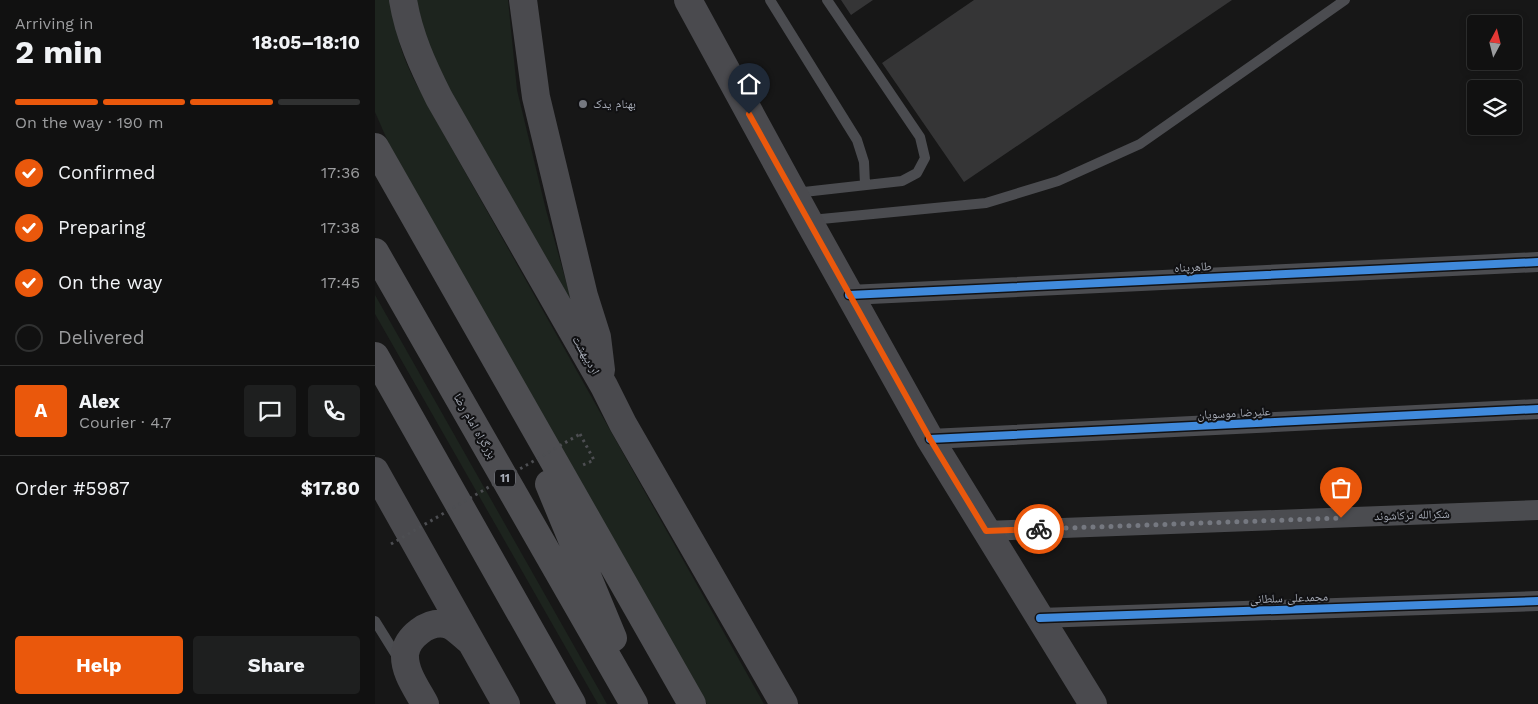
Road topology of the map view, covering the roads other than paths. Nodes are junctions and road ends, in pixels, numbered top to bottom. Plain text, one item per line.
1 (403, 0) edge
2 (523, 0) edge
3 (677, 0) edge
4 (688, 0) edge
5 (770, 0) edge
6 (827, 0) edge
7 (1345, 0) edge
8 (723, 66) junction
9 (375, 147) edge
10 (865, 184) junction
11 (794, 193) junction
12 (808, 220) junction
13 (375, 252) edge
14 (1538, 262) edge
15 (849, 295) junction
16 (375, 356) edge
17 (505, 376) junction
18 (375, 378) edge
19 (603, 386) junction
20 (1538, 409) edge
21 (930, 439) junction
22 (375, 471) edge
23 (450, 488) junction
24 (1538, 510) edge
25 (986, 531) junction
26 (1538, 602) edge
27 (1040, 618) junction
28 (375, 621) edge
29 (471, 642) junction
30 (408, 674) junction
31 (425, 704) edge
32 (507, 704) edge
33 (572, 704) edge
34 (635, 704) edge
35 (641, 704) edge
36 (692, 704) edge
37 (784, 704) edge
38 (1093, 704) edge

1 - 19 main road, اردیبهشت
2 - 19 main road
3 - 8 main road
4 - 8 main road
5 - 10 lane
6 - 10 lane
7 - 12 lane
8 - 11 main road
9 - 17 highway
10 - 11 lane
11 - 12 main road
12 - 15 main road
13 - 34 highway, بزرگراه امام رضا / 11
14 - 15 street, طاهرپناه
15 - 21 main road
16 - 23 highway
17 - 35 highway
17 - 36 highway
18 - 23 highway
19 - 37 main road, اردیبهشت
20 - 21 street, علیرضا موسویان
21 - 25 main road
22 - 29 main road
23 - 33 highway
24 - 25 street, شکرالله ترکاشوند
25 - 27 main road
26 - 27 street, محمدعلی سلطانی
27 - 38 main road
28 - 30 lane
29 - 30 main road
29 - 32 main road
30 - 31 main road

